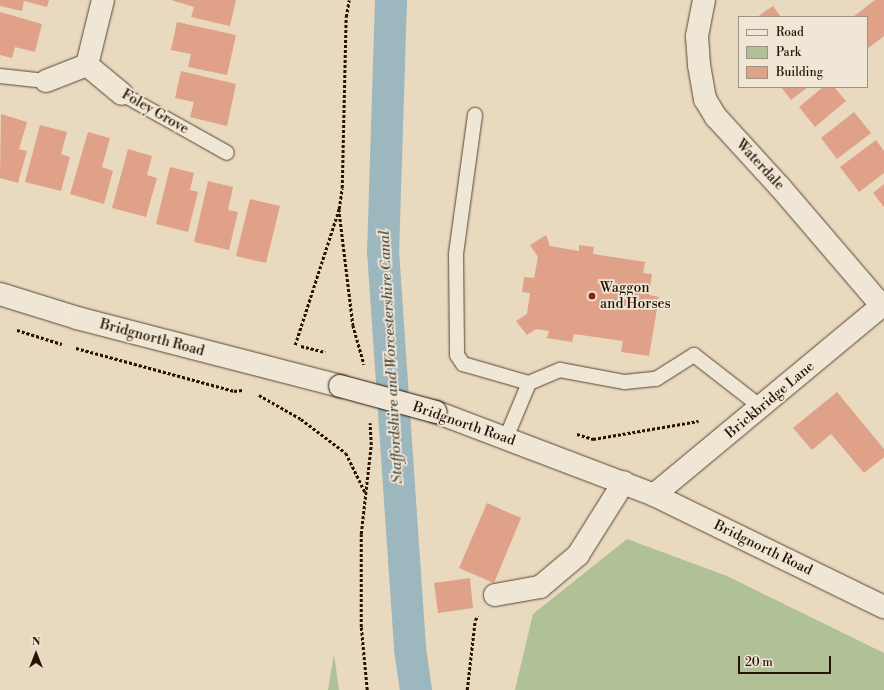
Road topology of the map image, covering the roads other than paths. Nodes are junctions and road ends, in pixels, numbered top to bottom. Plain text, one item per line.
1 (102, 0) edge
2 (704, 0) edge
3 (88, 65) junction
4 (0, 76) edge
5 (46, 81) joint
6 (122, 94) joint
7 (475, 115) dead end
8 (227, 153) dead end
9 (0, 294) edge
10 (883, 305) edge
11 (529, 383) junction
12 (762, 408) junction
13 (506, 438) junction
14 (624, 482) junction
15 (654, 495) junction
16 (495, 595) road end
17 (884, 607) edge

1 - 3 street
2 - 10 street, Waterdale
3 - 5 street
3 - 6 street, Foley Grove
4 - 5 lane
6 - 8 lane, Foley Grove
7 - 11 lane
9 - 13 street, Bridgnorth Road, bridge
10 - 12 street, Brickbridge Lane
11 - 12 lane
11 - 13 lane
12 - 15 street, Brickbridge Lane
13 - 14 street, Bridgnorth Road
14 - 15 street, Bridgnorth Road
14 - 16 street
15 - 17 street, Bridgnorth Road

